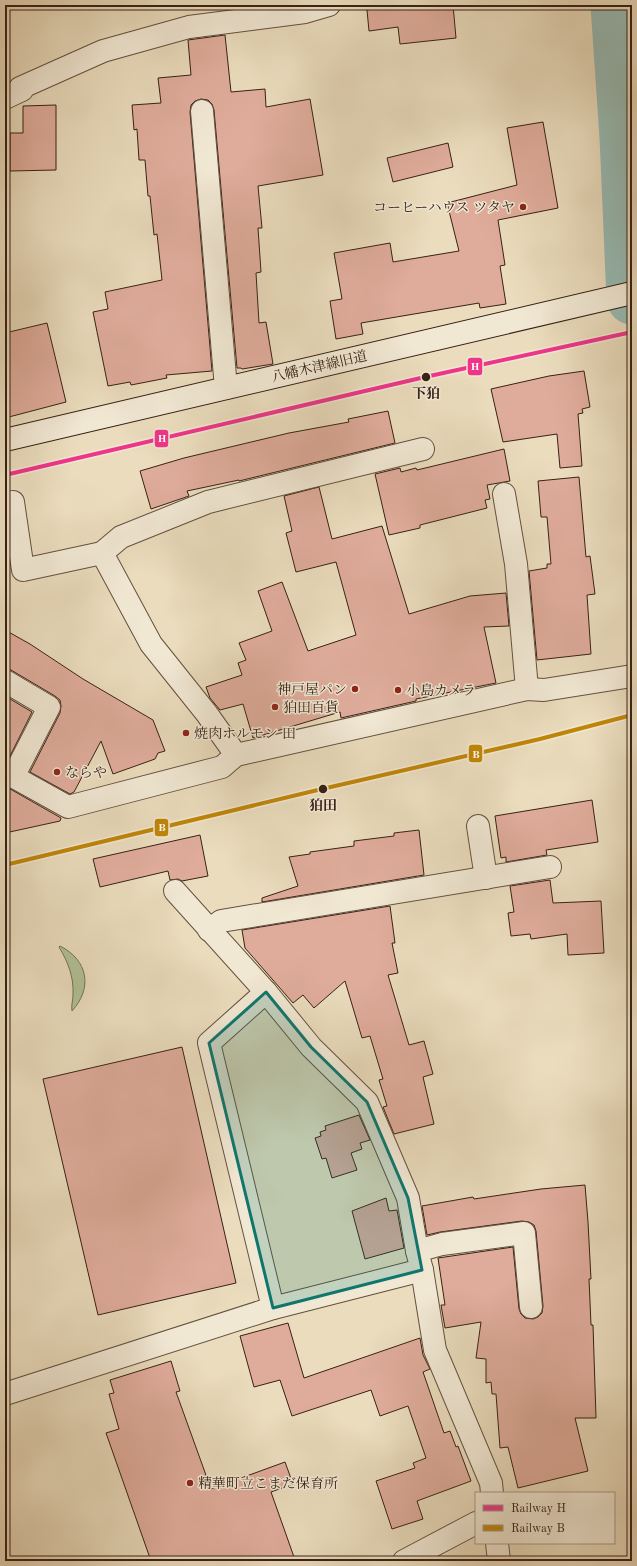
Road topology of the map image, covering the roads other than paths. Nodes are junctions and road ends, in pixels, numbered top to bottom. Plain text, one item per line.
1 (330, 5) edge
2 (5, 98) edge
3 (202, 111) dead end
4 (632, 293) edge
5 (226, 388) junction
6 (5, 440) edge
7 (423, 449) dead end
8 (504, 494) dead end
9 (13, 502) dead end
10 (102, 553) junction
11 (622, 678) edge
12 (5, 681) edge
13 (527, 689) junction
14 (236, 755) junction
15 (9, 774) edge
16 (478, 826) dead end
17 (550, 867) dead end
18 (486, 878) junction
19 (175, 891) dead end
20 (209, 930) junction
21 (266, 992) junction
22 (420, 1261) junction
23 (531, 1307) dead end
24 (273, 1308) junction
25 (5, 1394) edge
26 (492, 1492) edge
27 (475, 1524) edge
28 (497, 1544) edge
29 (404, 1561) edge
30 (499, 1561) edge

1 - 2 street
3 - 5 street
4 - 5 street, 八幡木津線旧道
5 - 6 street, 八幡木津線旧道
7 - 10 street
8 - 13 street
9 - 10 street
10 - 14 street
11 - 13 street
12 - 15 street
13 - 14 street
14 - 15 street
16 - 18 street
17 - 18 street
18 - 20 street
19 - 20 street
20 - 21 street
21 - 22 street
21 - 24 street
22 - 23 street
22 - 24 street
22 - 26 street
24 - 25 street
27 - 29 street
28 - 30 street

